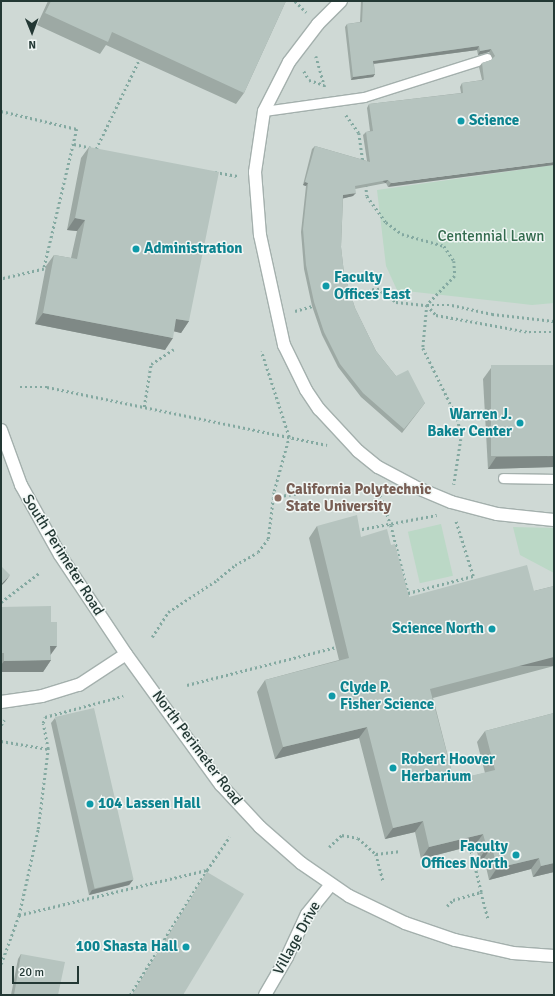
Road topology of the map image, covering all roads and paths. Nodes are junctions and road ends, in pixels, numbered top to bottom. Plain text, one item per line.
1 (341, 1) edge
2 (311, 58) dead end
3 (487, 58) edge
4 (139, 60) edge
5 (306, 66) dead end
6 (324, 84) junction
7 (334, 101) junction
8 (1, 111) edge
9 (264, 111) junction
10 (74, 144) junction
11 (96, 149) junction
12 (104, 150) edge
13 (363, 164) edge
14 (210, 171) edge
15 (256, 180) junction
16 (365, 180) edge
17 (1, 279) edge
18 (347, 296) edge
19 (427, 305) junction
20 (554, 321) edge
21 (554, 332) edge
22 (174, 349) edge
23 (261, 351) dead end
24 (20, 387) dead end
25 (144, 407) junction
26 (1, 430) edge
27 (289, 437) junction
28 (332, 446) dead end
29 (378, 467) junction
30 (503, 478) edge
31 (554, 479) edge
32 (378, 490) junction
33 (274, 497) junction
34 (451, 502) junction
35 (442, 514) dead end
36 (452, 517) dead end
37 (554, 520) edge
38 (391, 525) junction
39 (350, 530) edge
40 (39, 573) dead end
41 (472, 576) junction
42 (473, 582) edge
43 (408, 593) junction
44 (1, 602) edge
45 (411, 608) edge
46 (152, 637) dead end
47 (336, 647) dead end
48 (126, 654) junction
49 (187, 685) dead end
50 (123, 696) dead end
51 (1, 702) edge
52 (1, 741) edge
53 (48, 749) junction
54 (229, 837) dead end
55 (467, 838) edge
56 (329, 847) dead end
57 (399, 851) edge
58 (376, 854) junction
59 (207, 870) junction
60 (383, 881) dead end
61 (331, 884) junction
62 (481, 892) junction
63 (447, 906) dead end
64 (19, 915) junction
65 (488, 918) dead end
66 (554, 956) edge
67 (1, 964) edge
68 (130, 995) edge
69 (265, 995) edge

1 - 9 street
2 - 6 path
3 - 7 lane
4 - 11 path
5 - 6 path
6 - 7 path
7 - 9 lane
7 - 13 path
8 - 10 path
9 - 15 street
10 - 11 path
10 - 17 path
11 - 12 path
14 - 15 path
15 - 29 street
16 - 19 path
18 - 19 path
19 - 20 path
19 - 21 path
19 - 34 path
22 - 25 path
23 - 27 path
24 - 25 path
25 - 27 path
26 - 48 street, South Perimeter Road
27 - 28 path
27 - 33 path
29 - 32 path
29 - 34 street
30 - 31 lane
32 - 33 path
32 - 38 path
33 - 46 path
34 - 37 street
35 - 38 path
36 - 41 path
38 - 39 path
38 - 43 path
40 - 44 path
41 - 42 path
41 - 43 path
43 - 45 path
47 - 49 path
48 - 51 street
48 - 61 street, North Perimeter Road
50 - 53 path
52 - 53 path
53 - 64 path
54 - 59 path
55 - 62 path
56 - 58 path
57 - 58 path
58 - 60 path
59 - 64 path
59 - 68 path
61 - 66 street, North Perimeter Road
61 - 69 street, Village Drive
62 - 63 path
62 - 65 path
64 - 67 path

